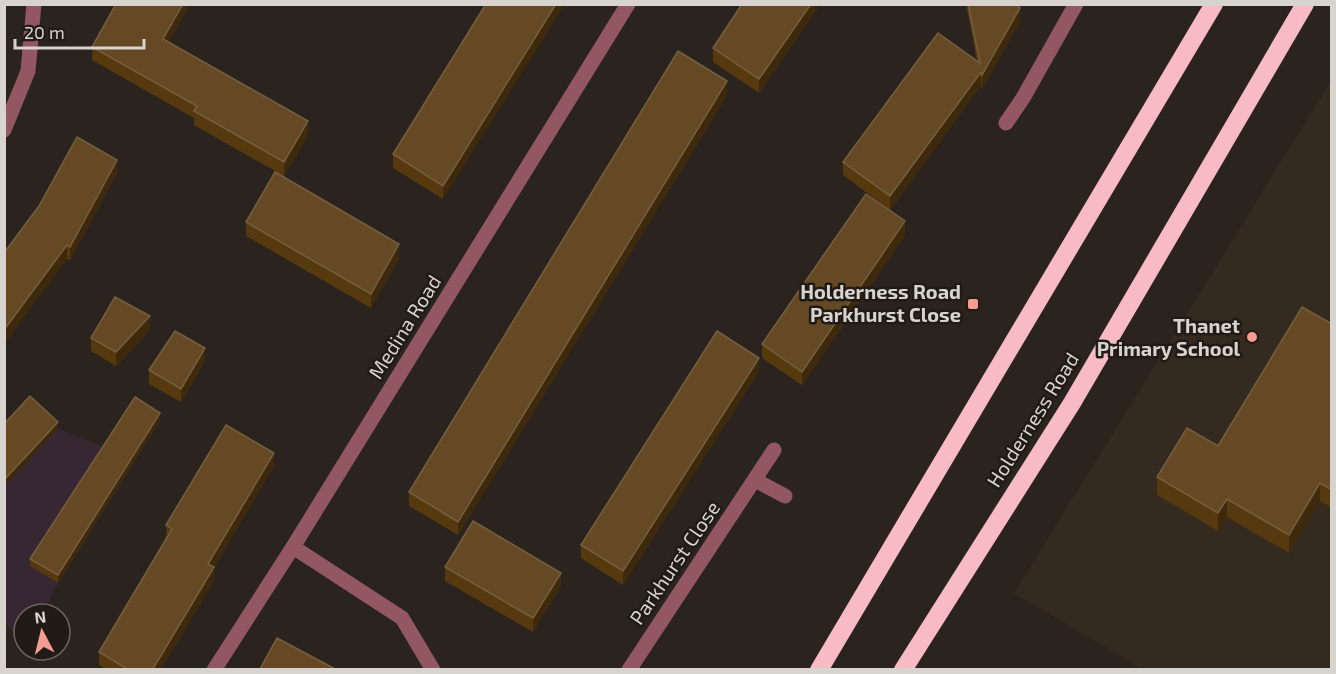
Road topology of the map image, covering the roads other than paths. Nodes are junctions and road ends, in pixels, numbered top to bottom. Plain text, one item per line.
1 (34, 4) edge
2 (628, 4) edge
3 (1076, 4) edge
4 (1214, 4) edge
5 (1305, 4) edge
6 (1006, 123) dead end
7 (4, 130) edge
8 (774, 450) dead end
9 (755, 480) junction
10 (785, 496) dead end
11 (293, 547) junction
12 (214, 669) edge
13 (433, 669) edge
14 (629, 669) edge
15 (819, 669) edge
16 (903, 669) edge

1 - 7 street
2 - 11 street, Medina Road
3 - 6 street
4 - 15 highway
5 - 16 highway, Holderness Road
8 - 9 street, Parkhurst Close
9 - 10 street
9 - 14 street, Parkhurst Close
11 - 12 street, Medina Road
11 - 13 street

